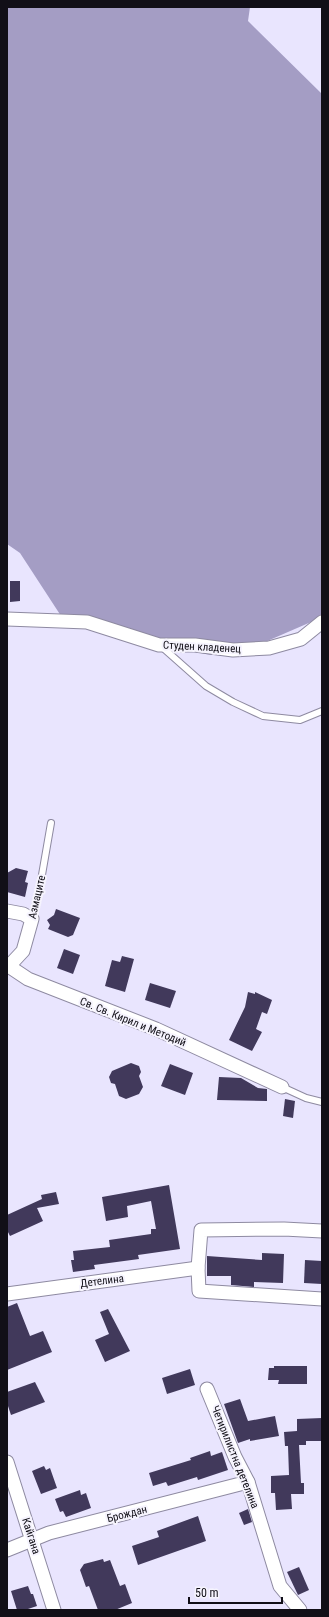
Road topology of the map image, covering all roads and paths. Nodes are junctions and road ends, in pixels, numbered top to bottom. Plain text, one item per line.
1 (7, 619) edge
2 (322, 622) edge
3 (159, 645) junction
4 (322, 711) edge
5 (51, 823) dead end
6 (7, 911) edge
7 (32, 919) junction
8 (8, 965) edge
9 (282, 1087) joint
10 (322, 1102) edge
11 (322, 1231) edge
12 (198, 1268) junction
13 (7, 1294) edge
14 (322, 1299) edge
15 (207, 1389) dead end
16 (7, 1462) edge
17 (248, 1482) junction
18 (32, 1540) junction
19 (7, 1550) edge
20 (54, 1610) edge
21 (300, 1610) edge

1 - 3 street, Студен кладенец
2 - 3 street, Студен кладенец
3 - 4 lane
5 - 7 lane, Азмаците
6 - 7 street
7 - 8 street, Азмаците
8 - 9 street, Св. Св. Кирил и Методий
9 - 10 lane
11 - 12 street
12 - 13 street, Детелина
12 - 14 street
15 - 17 street, Четирилистна детелина
16 - 18 street, Кайгана
17 - 18 street, Брождан
17 - 21 street, Четирилистна детелина
18 - 19 street, Брождан
18 - 20 street, Кайгана

